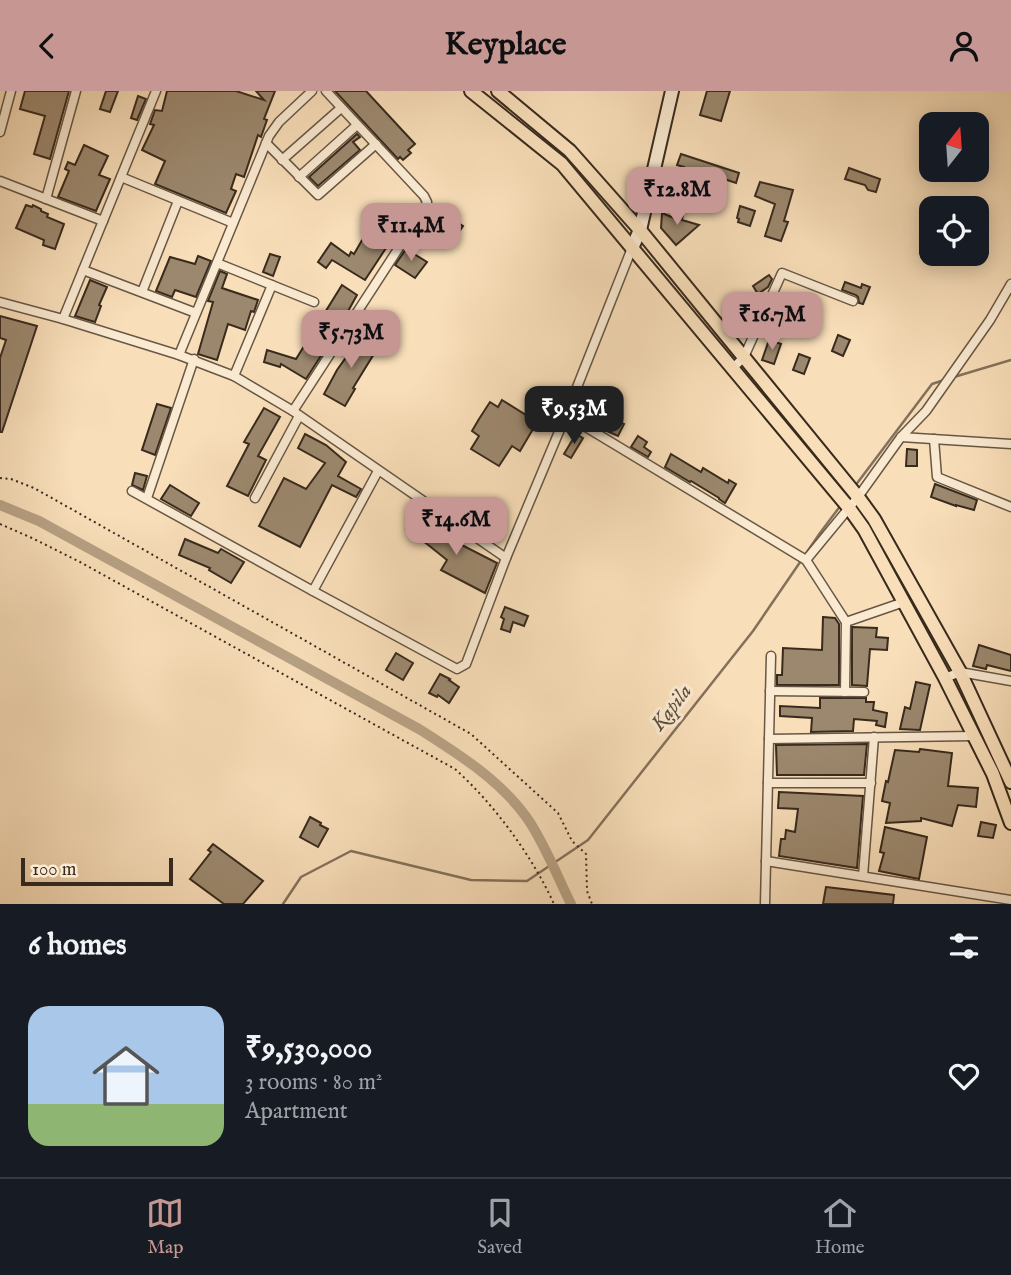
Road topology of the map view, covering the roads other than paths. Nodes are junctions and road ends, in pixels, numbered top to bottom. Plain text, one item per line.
1 (10, 91) edge
2 (76, 91) edge
3 (156, 91) edge
4 (312, 91) edge
5 (326, 91) edge
6 (471, 91) edge
7 (498, 91) edge
8 (671, 91) edge
9 (341, 108) junction
10 (357, 125) junction
11 (0, 132) edge
12 (266, 143) junction
13 (376, 144) junction
14 (282, 160) junction
15 (121, 177) junction
16 (299, 177) junction
17 (0, 181) edge
18 (46, 199) junction
19 (178, 201) junction
20 (103, 221) junction
21 (233, 223) junction
22 (640, 230) junction
23 (632, 248) junction
24 (217, 263) junction
25 (83, 270) junction
26 (1011, 284) edge
27 (272, 285) junction
28 (142, 292) junction
29 (853, 301) dead end
30 (0, 302) edge
31 (314, 302) dead end
32 (196, 313) junction
33 (63, 319) junction
34 (179, 355) junction
35 (744, 357) junction
36 (194, 359) junction
37 (733, 368) junction
38 (234, 376) junction
39 (296, 413) junction
40 (566, 415) junction
41 (901, 437) junction
42 (934, 439) junction
43 (1011, 444) edge
44 (378, 471) junction
45 (132, 491) dead end
46 (858, 497) junction
47 (148, 498) junction
48 (255, 498) dead end
49 (1011, 507) edge
50 (849, 508) junction
51 (506, 558) junction
52 (806, 559) junction
53 (313, 591) junction
54 (904, 602) junction
55 (846, 622) junction
56 (771, 656) dead end
57 (960, 672) junction
58 (945, 678) junction
59 (1011, 681) edge
60 (770, 691) junction
61 (845, 692) junction
62 (864, 692) dead end
63 (973, 736) junction
64 (874, 737) junction
65 (769, 739) junction
66 (1011, 782) edge
67 (768, 783) junction
68 (871, 783) junction
69 (1011, 824) edge
70 (766, 861) junction
71 (863, 876) junction
72 (980, 899) edge
73 (1011, 900) edge
74 (765, 904) edge

1 - 11 street
2 - 18 street
3 - 15 street
4 - 12 street
5 - 9 street
6 - 23 main road
7 - 22 main road
8 - 22 street
9 - 10 street
9 - 14 street
10 - 13 street
10 - 16 street
12 - 14 street
12 - 21 street
13 - 16 street
13 - 39 street
14 - 16 street
15 - 19 street
15 - 20 street
17 - 18 street
18 - 20 street
19 - 21 street
19 - 28 street
20 - 25 street
21 - 24 street
22 - 23 street
22 - 35 main road
23 - 37 main road
23 - 40 street
24 - 27 street
24 - 32 street
25 - 28 street
25 - 33 street
26 - 41 street
27 - 31 street
27 - 38 street
28 - 32 street
29 - 35 street
30 - 33 street
32 - 34 street
33 - 34 street
34 - 36 street
35 - 37 street
35 - 46 main road
36 - 38 street
36 - 47 street
37 - 50 main road
38 - 39 street
39 - 44 street
39 - 48 street
40 - 51 street
40 - 52 street
41 - 42 street
41 - 46 street
42 - 43 street
42 - 49 street
44 - 51 street
44 - 53 street
45 - 47 street
46 - 50 street
46 - 57 main road
47 - 53 street
50 - 52 street
50 - 54 main road
51 - 53 street
52 - 55 street
54 - 55 street
54 - 58 main road
55 - 61 street
56 - 60 street
57 - 58 street
57 - 59 street
57 - 66 main road
58 - 63 main road
60 - 61 street
60 - 65 street
61 - 62 street
63 - 64 street
63 - 69 main road
64 - 65 street
64 - 68 street
65 - 67 street
67 - 68 street
67 - 70 street
68 - 71 street
70 - 71 street
70 - 74 street
71 - 72 street
72 - 73 street

